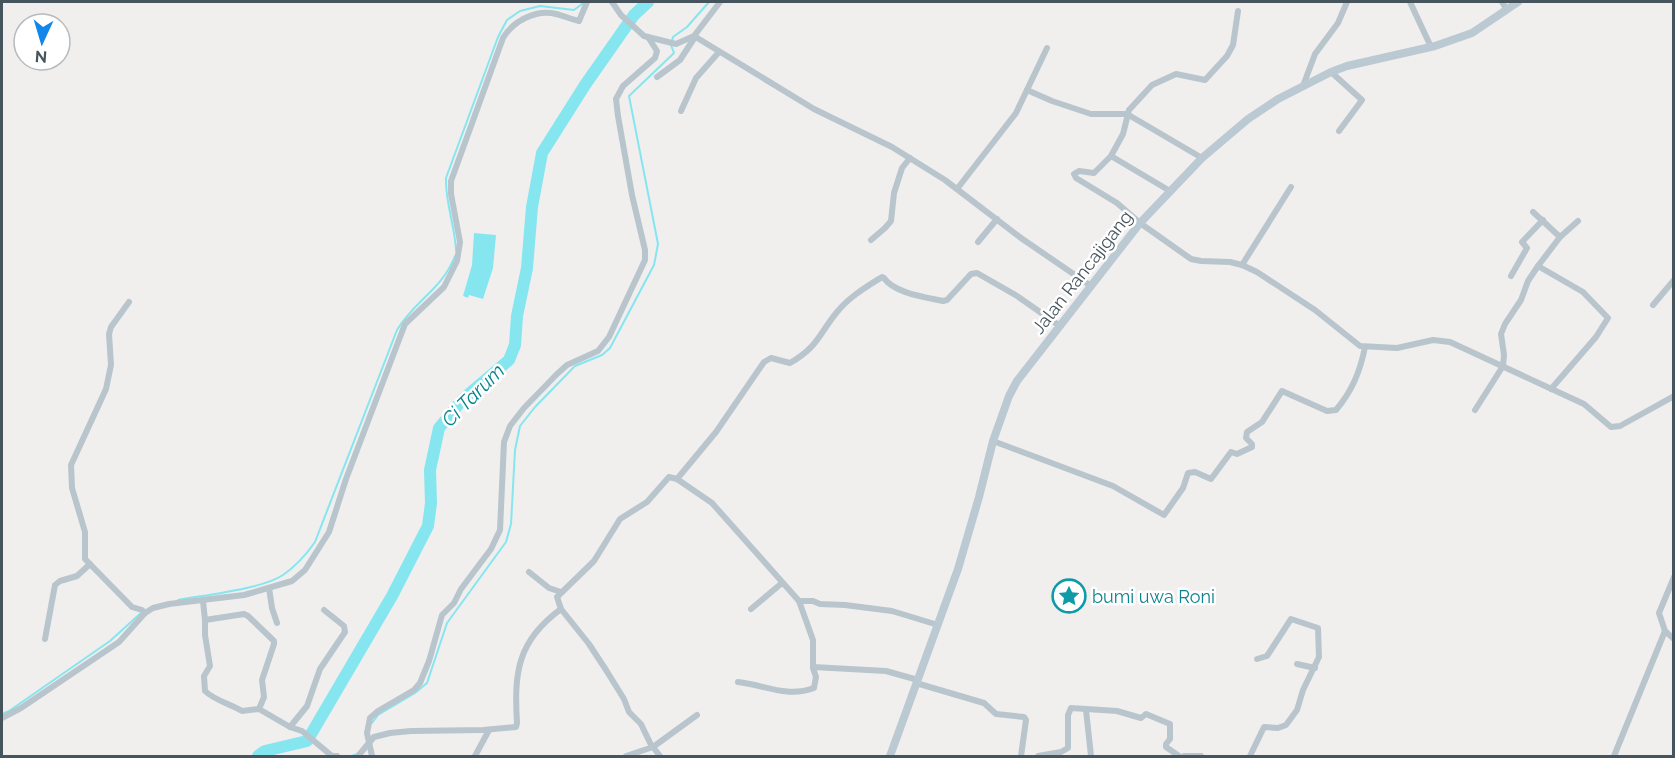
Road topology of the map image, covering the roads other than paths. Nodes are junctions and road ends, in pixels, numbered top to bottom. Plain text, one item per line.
1 (587, 2) edge
2 (612, 2) edge
3 (720, 2) edge
4 (1347, 2) edge
5 (1410, 2) edge
6 (1502, 2) edge
7 (1518, 2) edge
8 (1507, 10) junction
9 (1238, 12) dead end
10 (648, 37) junction
11 (695, 37) junction
12 (1431, 47) junction
13 (1047, 48) dead end
14 (719, 52) junction
15 (1331, 72) junction
16 (657, 78) dead end
17 (1303, 86) junction
18 (1027, 90) junction
19 (681, 111) dead end
20 (1127, 114) junction
21 (1338, 131) dead end
22 (1111, 156) junction
23 (910, 158) junction
24 (1202, 159) junction
25 (1291, 187) dead end
26 (957, 189) junction
27 (1170, 190) junction
28 (1533, 212) dead end
29 (997, 219) junction
30 (1543, 220) junction
31 (1578, 221) dead end
32 (1140, 223) junction
33 (1560, 237) junction
34 (871, 240) dead end
35 (978, 242) dead end
36 (1242, 265) junction
37 (1538, 266) junction
38 (1511, 276) dead end
39 (1674, 280) edge
40 (1091, 286) junction
41 (129, 302) dead end
42 (1653, 305) dead end
43 (1060, 326) junction
44 (1366, 348) junction
45 (1503, 366) junction
46 (1551, 388) junction
47 (1674, 396) edge
48 (1474, 410) dead end
49 (993, 441) junction
50 (677, 479) junction
51 (90, 564) junction
52 (529, 572) dead end
53 (1674, 577) edge
54 (782, 583) junction
55 (269, 588) junction
56 (561, 592) junction
57 (202, 601) junction
58 (800, 601) junction
59 (561, 609) junction
60 (752, 609) dead end
61 (324, 610) dead end
62 (144, 612) junction
63 (205, 620) junction
64 (277, 623) dead end
65 (938, 625) junction
66 (1665, 631) junction
67 (45, 639) dead end
68 (1674, 639) edge
69 (1257, 660) dead end
70 (1297, 664) dead end
71 (813, 667) junction
72 (1315, 668) junction
73 (738, 682) dead end
74 (917, 682) junction
75 (259, 709) junction
76 (1086, 710) junction
77 (697, 715) dead end
78 (2, 718) edge
79 (290, 727) junction
80 (489, 730) junction
81 (369, 740) junction
82 (652, 747) junction
83 (337, 756) edge
84 (358, 756) edge
85 (372, 756) edge
86 (475, 756) edge
87 (626, 756) edge
88 (660, 756) edge
89 (890, 756) edge
90 (1021, 756) edge
91 (1038, 756) edge
92 (1090, 756) edge
93 (1179, 756) edge
94 (1184, 756) edge
95 (1201, 756) edge
96 (1250, 756) edge
97 (1614, 756) edge

1 - 55 street
2 - 10 street
3 - 11 street
4 - 17 street
5 - 12 street
6 - 8 street
7 - 8 main road, Jalan Rancajigang
8 - 12 main road, Jalan Rancajigang
9 - 20 street
10 - 11 street
10 - 81 street
11 - 14 street
11 - 16 street
12 - 15 main road, Jalan Rancajigang
13 - 18 street
14 - 19 street
14 - 23 street
15 - 17 main road, Jalan Rancajigang
15 - 21 street
17 - 24 main road, Jalan Rancajigang
18 - 20 street
18 - 26 street
20 - 22 street
20 - 24 street
22 - 27 street
22 - 32 street
23 - 26 street
23 - 34 street
24 - 27 main road, Jalan Rancajigang
25 - 36 street
26 - 29 street
27 - 32 main road, Jalan Rancajigang
28 - 30 street
29 - 35 street
29 - 40 street
30 - 33 street
30 - 38 street
31 - 33 street
32 - 36 street
32 - 40 main road, Jalan Rancajigang
33 - 37 street
36 - 44 street
37 - 45 street
37 - 46 street
39 - 42 street
40 - 43 main road, Jalan Rancajigang
41 - 51 street
43 - 49 main road, Jalan Rancajigang
43 - 50 street
44 - 45 street
44 - 49 street
45 - 46 street
45 - 48 street
46 - 47 street
49 - 65 main road, Jalan Rancajigang
50 - 54 street
50 - 56 street
51 - 62 street
51 - 67 street
52 - 56 street
53 - 66 street
54 - 58 street
54 - 60 street
55 - 57 street
55 - 64 street
56 - 59 street
57 - 62 street
57 - 63 street
58 - 65 street
58 - 71 street
59 - 80 street
59 - 82 street
61 - 79 street
62 - 78 street
63 - 75 street
63 - 75 street
65 - 74 main road, Jalan Rancajigang
66 - 68 street
66 - 97 street
69 - 72 street
70 - 72 street
71 - 73 street
71 - 74 street
72 - 96 street
74 - 89 main road, Jalan Rancajigang
74 - 90 street
75 - 79 street
76 - 91 street
76 - 92 street
76 - 93 street
77 - 82 street
79 - 83 street
80 - 81 street
80 - 86 street
81 - 84 street
81 - 85 street
82 - 87 street
82 - 88 street
94 - 95 street

